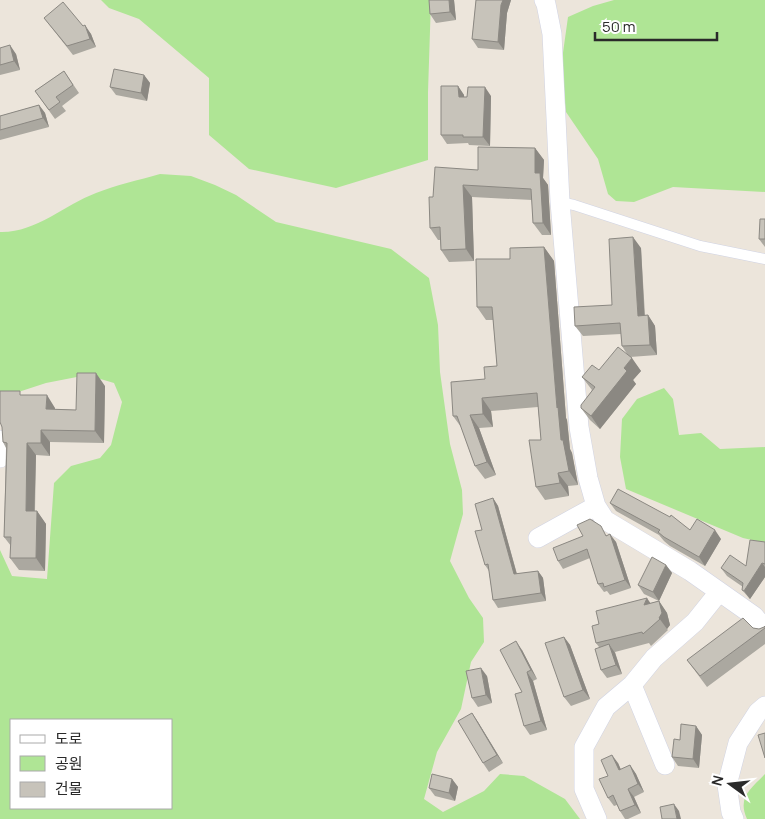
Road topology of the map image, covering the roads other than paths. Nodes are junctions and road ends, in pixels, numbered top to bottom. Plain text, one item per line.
1 (544, 0) edge
2 (560, 202) junction
3 (765, 259) edge
4 (0, 440) edge
5 (0, 458) edge
6 (596, 506) junction
7 (538, 538) dead end
8 (719, 592) junction
9 (765, 629) edge
10 (632, 685) junction
11 (765, 706) edge
12 (665, 765) dead end
13 (597, 819) edge
14 (734, 819) edge

1 - 2 street
2 - 3 lane
2 - 6 street
4 - 5 street
6 - 7 street
6 - 8 street
8 - 9 street
8 - 10 street
10 - 12 street
10 - 13 street
11 - 14 street

